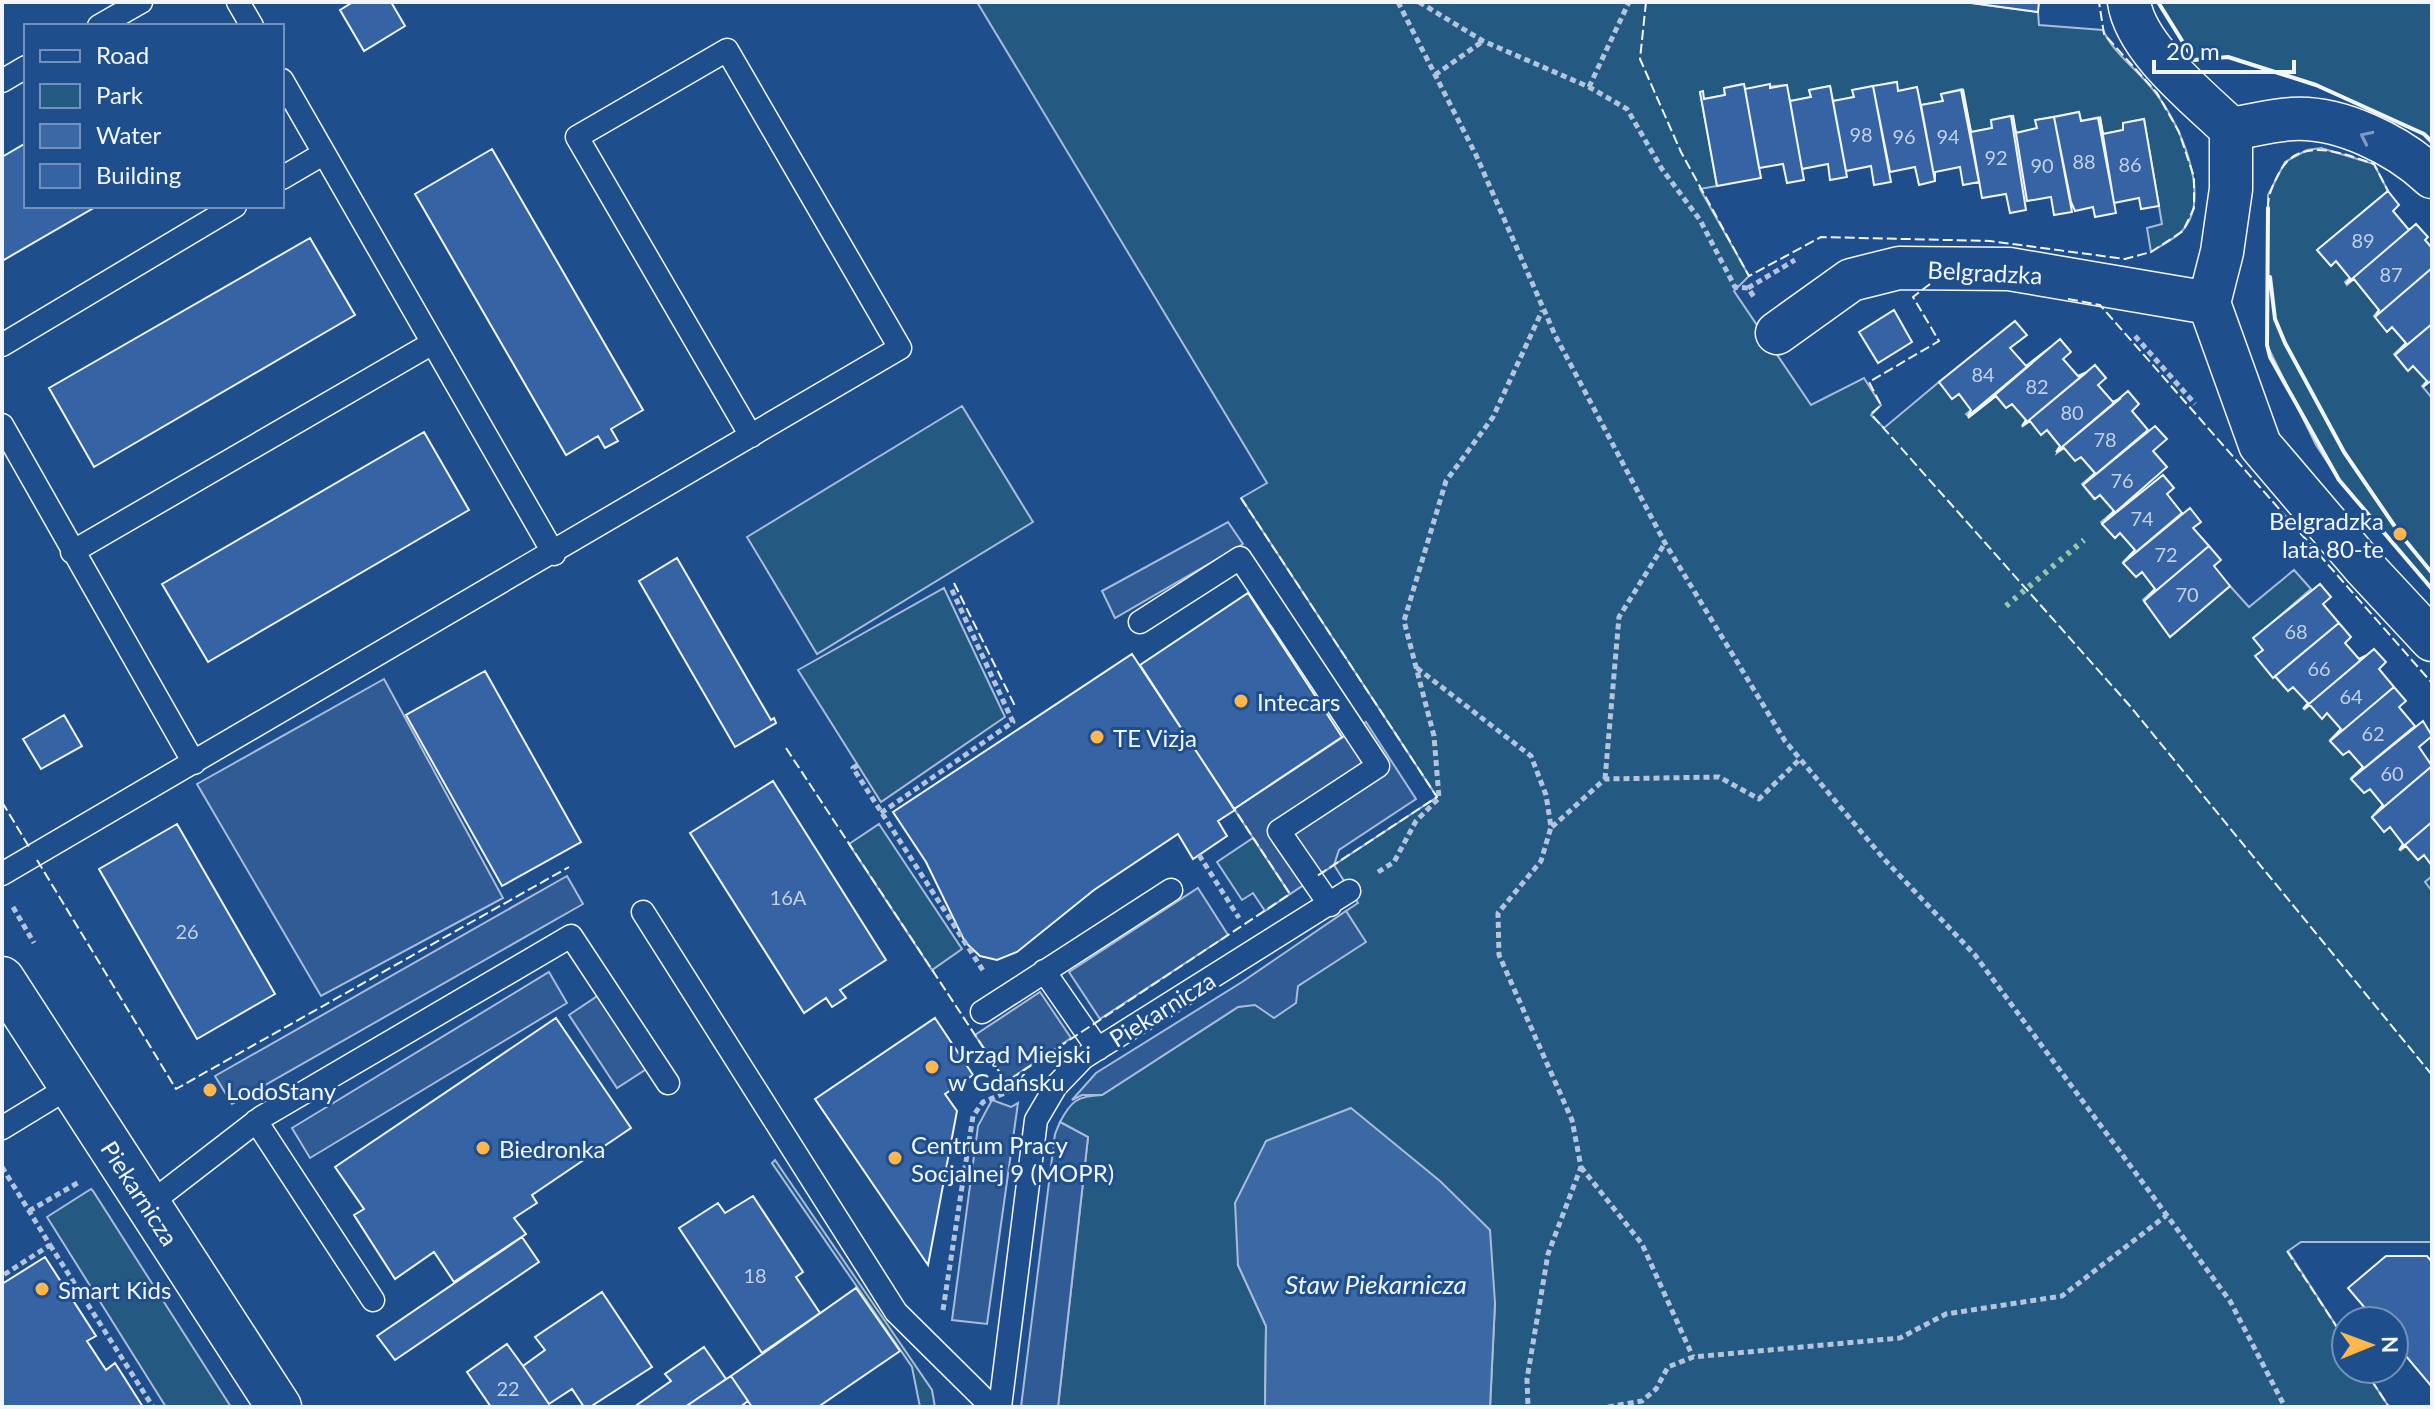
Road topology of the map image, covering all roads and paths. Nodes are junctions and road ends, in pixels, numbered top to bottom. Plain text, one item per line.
1 (141, 2) edge
2 (238, 2) edge
3 (1398, 2) edge
4 (1419, 2) edge
5 (1629, 2) edge
6 (2129, 2) edge
7 (102, 24) edge
8 (251, 24) edge
9 (1483, 41) junction
10 (24, 68) edge
11 (1435, 75) junction
12 (2, 81) edge
13 (284, 84) edge
14 (1589, 87) junction
15 (2231, 129) junction
16 (323, 154) junction
17 (284, 177) edge
18 (2432, 177) edge
19 (232, 208) edge
20 (2209, 303) junction
21 (1543, 310) junction
22 (1777, 333) joint
23 (431, 344) junction
24 (2, 345) edge
25 (2, 425) edge
26 (751, 436) junction
27 (1665, 543) junction
28 (72, 552) junction
29 (554, 554) junction
30 (951, 588) dead end
31 (1140, 622) dead end
32 (2432, 640) edge
33 (1417, 668) junction
34 (1800, 759) junction
35 (194, 763) junction
36 (858, 765) dead end
37 (1605, 779) junction
38 (881, 813) junction
39 (1551, 827) junction
40 (1199, 855) dead end
41 (1203, 862) junction
42 (1191, 870) dead end
43 (2, 874) edge
44 (1171, 890) dead end
45 (1349, 891) joint
46 (1330, 905) junction
47 (643, 912) dead end
48 (1243, 925) dead end
49 (997, 968) dead end
50 (1044, 971) junction
51 (2, 979) edge
52 (982, 1012) dead end
53 (1098, 1049) junction
54 (668, 1083) dead end
55 (71, 1086) junction
56 (256, 1121) junction
57 (2, 1128) edge
58 (2, 1167) edge
59 (1581, 1167) junction
60 (85, 1179) dead end
61 (148, 1205) junction
62 (29, 1211) junction
63 (2168, 1215) junction
64 (50, 1245) junction
65 (2, 1276) edge
66 (373, 1300) dead end
67 (1693, 1357) junction
68 (153, 1407) edge
69 (279, 1407) edge
70 (992, 1407) edge
71 (1000, 1407) edge
72 (1528, 1407) edge
73 (1608, 1407) edge
74 (2285, 1407) edge

1 - 7 lane
2 - 8 lane
3 - 11 path
4 - 9 path
5 - 14 path
6 - 15 street
9 - 11 path
9 - 14 path
10 - 12 lane
11 - 21 path
13 - 16 lane
14 - 22 path
18 -> 15 street
15 - 20 street
16 - 17 lane
16 - 23 lane
19 - 24 lane
20 - 22 street, Belgradzka
20 - 32 street
21 - 27 path
21 - 33 path
23 - 28 lane
23 - 29 lane
25 - 28 lane
26 - 26 lane
26 - 29 lane
27 - 34 path
27 - 37 path
28 - 35 lane
29 - 35 lane
30 - 38 path
31 - 46 lane
33 - 39 path
33 - 45 path
34 - 37 path
34 - 63 path
35 - 43 lane
36 - 38 path
37 - 39 path
38 - 49 path
39 - 59 path
40 - 41 path
41 - 42 path
41 - 48 path
44 - 50 lane
45 - 46 lane, Piekarnicza
46 - 53 lane, Piekarnicza
47 - 70 lane
50 - 52 lane
50 - 53 lane
51 - 55 street, Piekarnicza
53 - 71 lane, Piekarnicza
54 - 56 lane
55 - 57 lane
55 - 61 street, Piekarnicza
56 - 61 lane
56 - 66 lane
58 - 62 path
59 - 67 path
59 - 72 path
60 - 62 path
61 - 69 street, Piekarnicza
62 - 64 path
63 - 67 path
63 - 74 path
64 - 65 path
64 - 68 path
67 - 73 path

